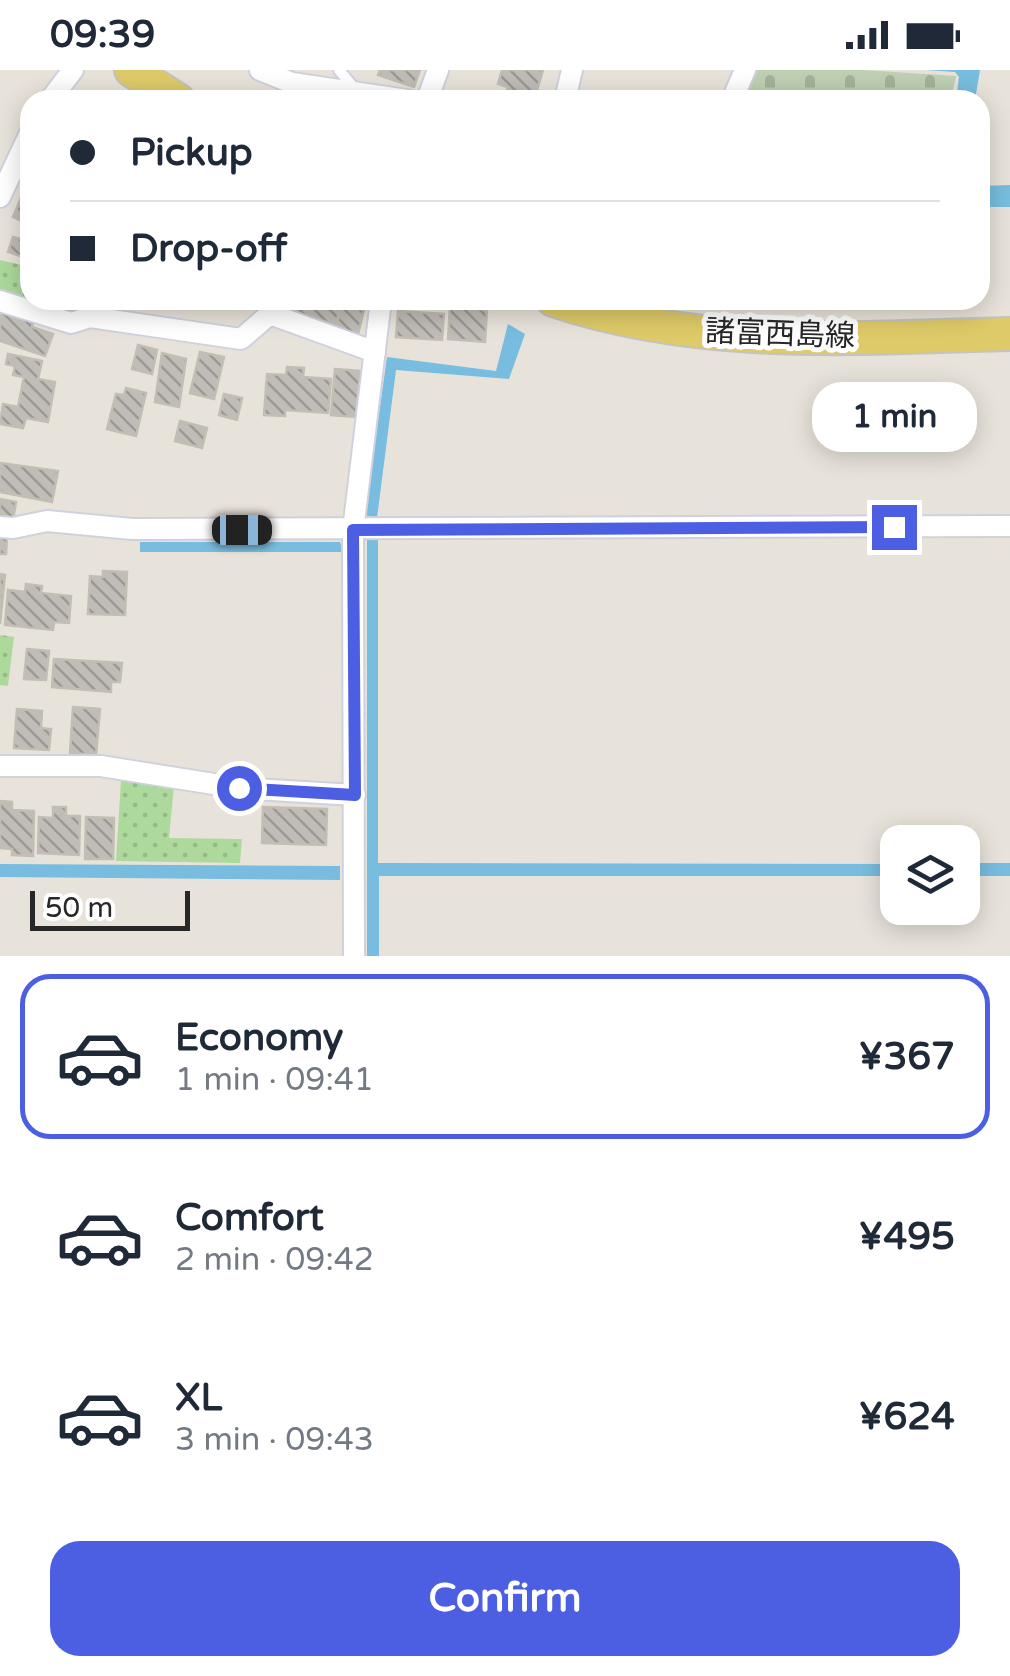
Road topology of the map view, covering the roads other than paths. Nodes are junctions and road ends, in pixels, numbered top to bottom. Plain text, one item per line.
1 (73, 70) edge
2 (131, 70) edge
3 (260, 70) edge
4 (58, 90) edge
5 (162, 90) edge
6 (330, 90) edge
7 (20, 154) edge
8 (0, 197) edge
9 (29, 310) edge
10 (268, 310) edge
11 (278, 310) edge
12 (380, 310) edge
13 (591, 310) edge
14 (1010, 334) edge
15 (374, 352) junction
16 (1010, 526) edge
17 (0, 527) edge
18 (353, 530) junction
19 (0, 766) edge
20 (355, 795) junction
21 (354, 956) edge

1 - 4 street
2 - 5 main road
3 - 6 street
7 - 8 street
9 - 10 street
11 - 15 street
12 - 15 street
13 - 14 main road, 諸富西島線
15 - 18 street
16 - 18 street
17 - 18 street
18 - 20 street
19 - 20 street
20 - 21 street

